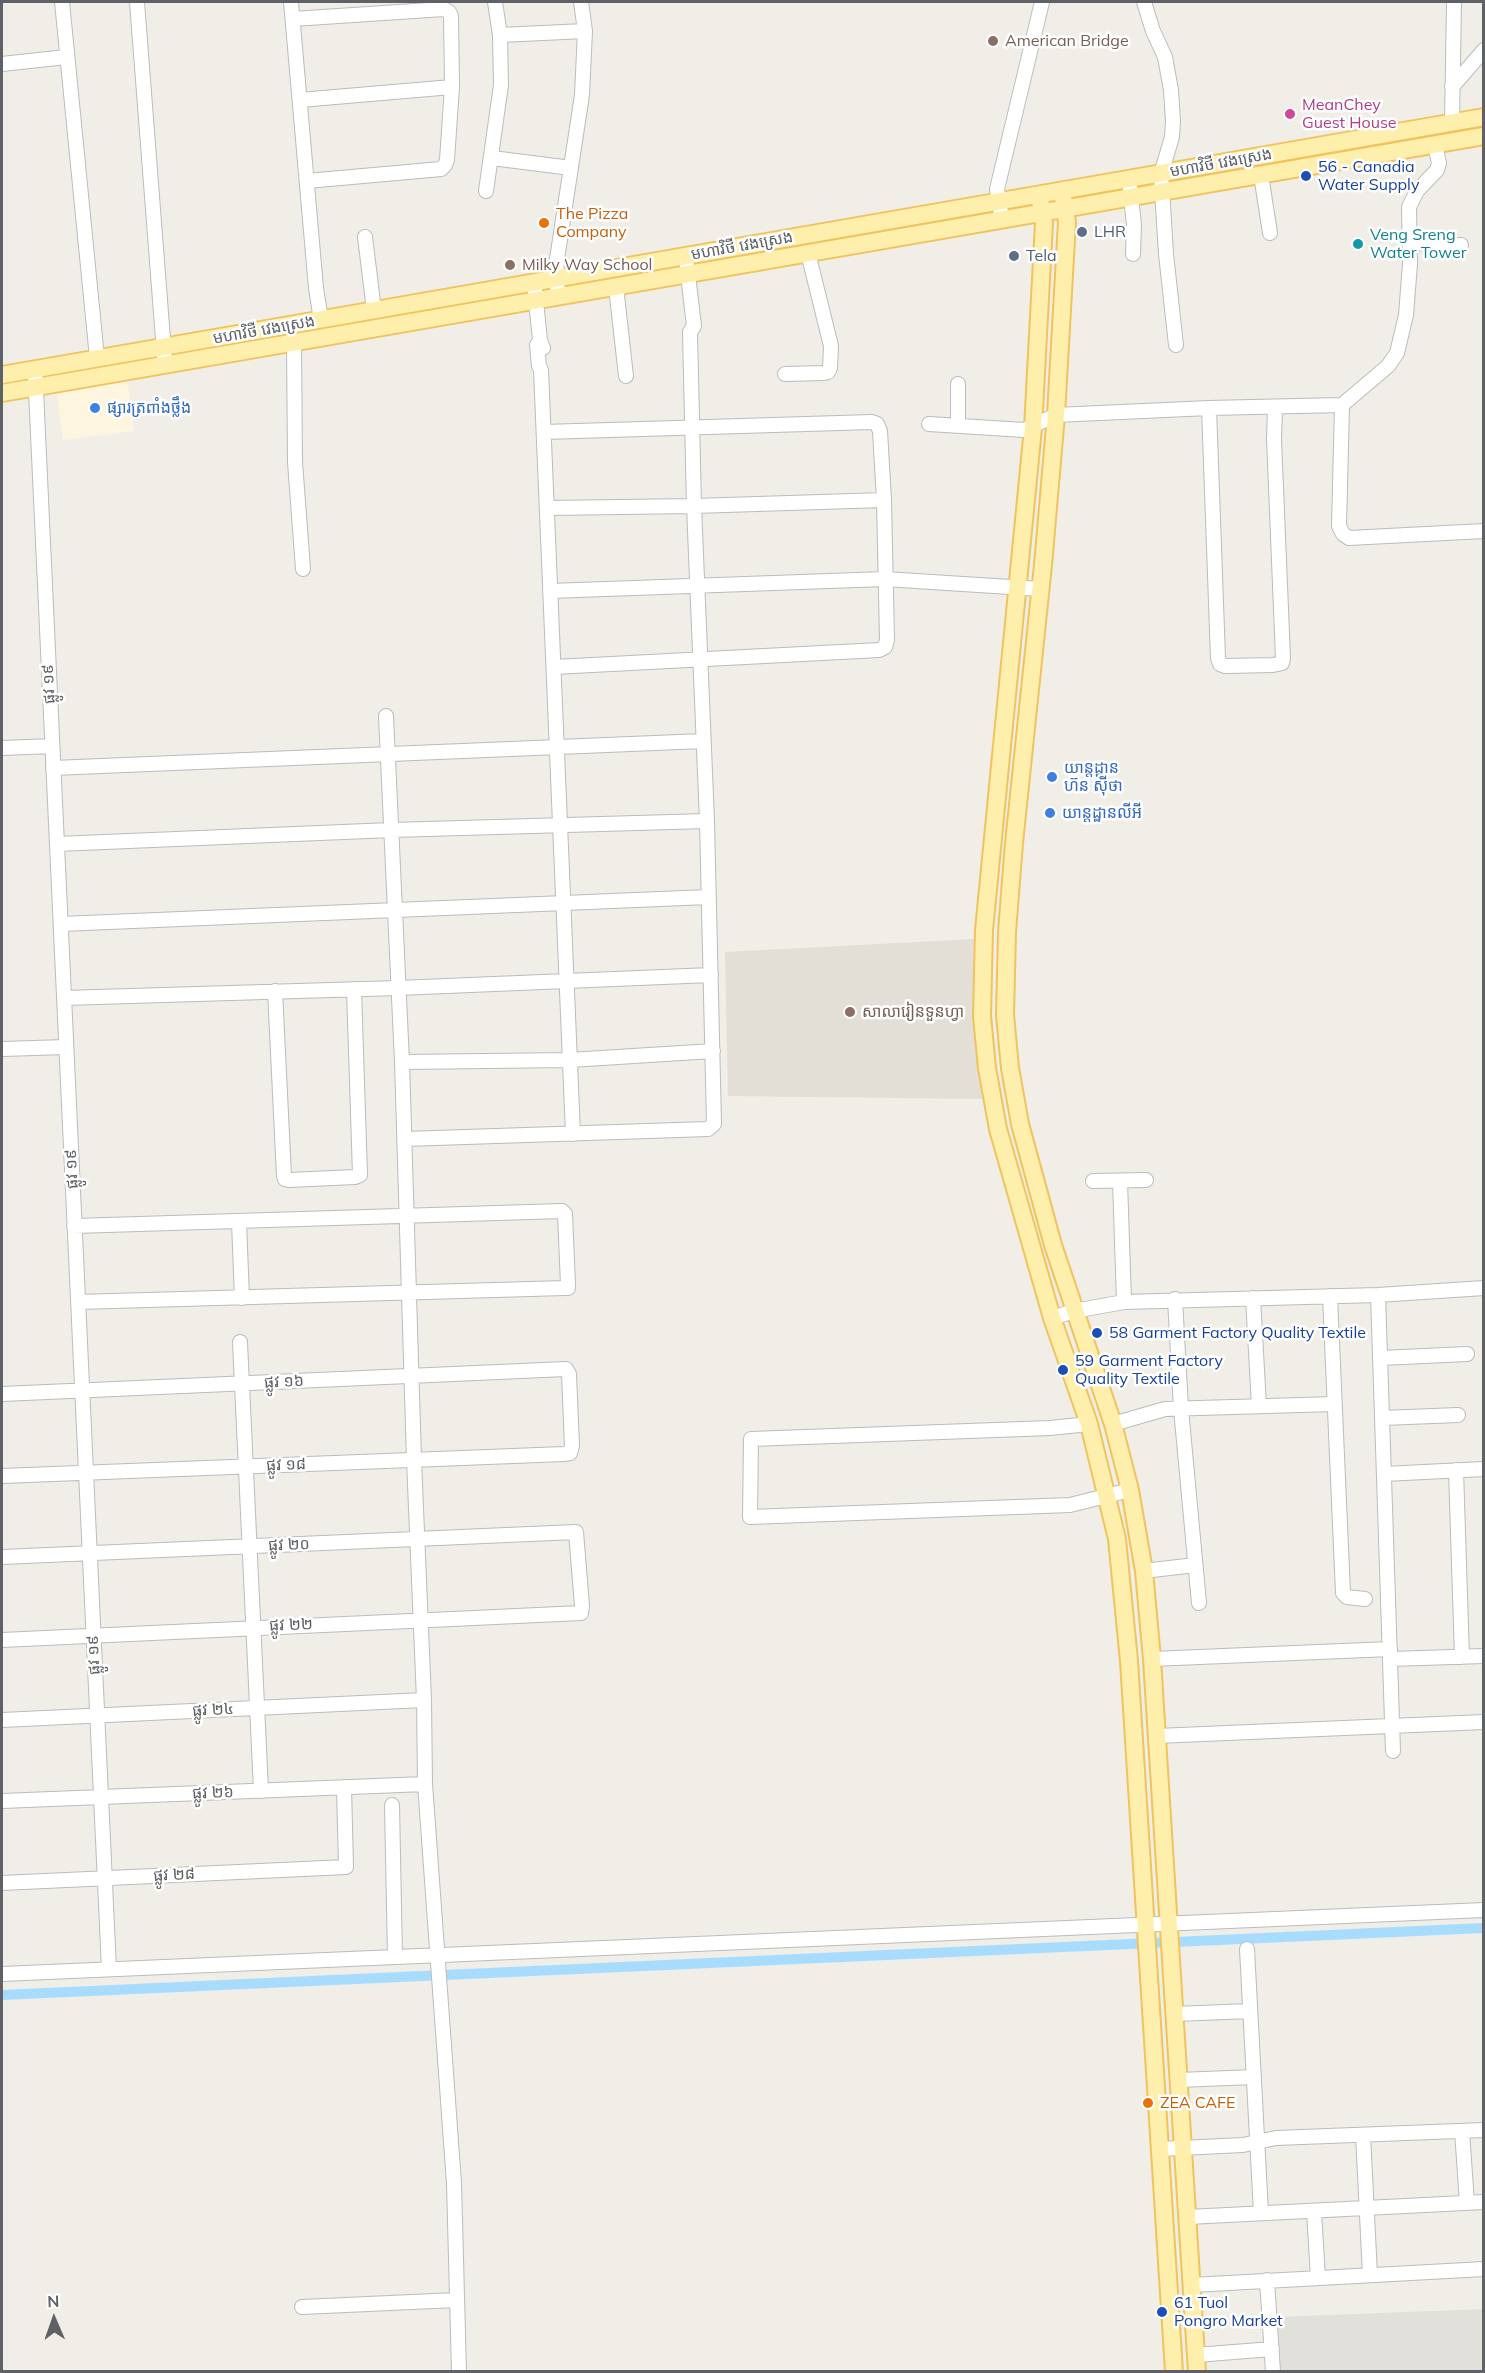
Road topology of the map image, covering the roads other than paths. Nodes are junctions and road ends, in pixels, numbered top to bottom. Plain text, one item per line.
1 (62, 2) edge
2 (137, 2) edge
3 (291, 2) edge
4 (495, 2) edge
5 (581, 2) edge
6 (1042, 2) edge
7 (1144, 2) edge
8 (1454, 2) edge
9 (293, 19) junction
10 (585, 31) junction
11 (500, 35) junction
12 (1484, 50) edge
13 (66, 57) junction
14 (2, 64) edge
15 (452, 87) junction
16 (1452, 87) junction
17 (300, 100) junction
18 (1484, 117) edge
19 (1452, 123) junction
20 (1484, 136) edge
21 (1435, 145) junction
22 (492, 158) junction
23 (571, 168) junction
24 (1161, 174) junction
25 (1261, 175) junction
26 (1129, 179) junction
27 (307, 181) junction
28 (486, 191) dead end
29 (1062, 191) junction
30 (1162, 192) junction
31 (1040, 195) junction
32 (1132, 197) junction
33 (999, 201) junction
34 (1065, 209) junction
35 (1043, 213) junction
36 (1002, 220) junction
37 (1270, 233) dead end
38 (365, 237) dead end
39 (1409, 243) junction
40 (1461, 245) dead end
41 (808, 253) junction
42 (1134, 254) dead end
43 (681, 257) junction
44 (685, 275) junction
45 (556, 279) junction
46 (534, 282) junction
47 (618, 286) junction
48 (559, 297) junction
49 (537, 300) junction
50 (374, 310) junction
51 (321, 320) junction
52 (294, 342) junction
53 (1176, 345) dead end
54 (164, 347) junction
55 (97, 358) junction
56 (165, 365) junction
57 (35, 369) junction
58 (785, 374) dead end
59 (2, 375) edge
60 (627, 376) dead end
61 (958, 384) dead end
62 (37, 387) junction
63 (2, 393) edge
64 (1342, 405) junction
65 (1209, 408) junction
66 (1275, 408) junction
67 (1056, 415) junction
68 (929, 424) dead end
69 (958, 425) junction
70 (693, 428) junction
71 (1033, 428) junction
72 (544, 432) junction
73 (884, 500) junction
74 (694, 506) junction
75 (547, 508) junction
76 (1484, 531) edge
77 (303, 569) dead end
78 (885, 579) junction
79 (698, 585) junction
80 (1018, 587) junction
81 (1041, 589) junction
82 (550, 591) junction
83 (701, 660) junction
84 (554, 667) junction
85 (386, 716) dead end
86 (703, 741) junction
87 (52, 746) junction
88 (557, 747) junction
89 (2, 748) edge
90 (388, 754) junction
91 (53, 768) junction
92 (707, 821) junction
93 (560, 826) junction
94 (391, 830) junction
95 (57, 844) junction
96 (708, 897) junction
97 (564, 904) junction
98 (395, 909) junction
99 (61, 924) junction
100 (982, 960) junction
101 (1006, 961) junction
102 (711, 975) junction
103 (567, 981) junction
104 (398, 988) junction
105 (354, 989) junction
106 (276, 991) junction
107 (64, 998) junction
108 (66, 1047) junction
109 (2, 1049) edge
110 (713, 1051) junction
111 (570, 1059) junction
112 (402, 1062) junction
113 (987, 1068) junction
114 (1010, 1068) junction
115 (573, 1134) junction
116 (405, 1139) junction
117 (1146, 1180) dead end
118 (1093, 1181) dead end
119 (1120, 1181) junction
120 (407, 1217) junction
121 (239, 1222) junction
122 (74, 1226) junction
123 (1484, 1288) edge
124 (410, 1293) junction
125 (1378, 1295) junction
126 (1330, 1296) junction
127 (242, 1298) junction
128 (1253, 1298) junction
129 (1175, 1299) junction
130 (78, 1302) junction
131 (1124, 1302) junction
132 (1074, 1311) junction
133 (1052, 1318) junction
134 (240, 1341) dead end
135 (1467, 1354) dead end
136 (1381, 1358) junction
137 (411, 1376) junction
138 (242, 1384) junction
139 (82, 1390) junction
140 (2, 1394) edge
141 (1335, 1404) junction
142 (1259, 1406) junction
143 (1181, 1409) junction
144 (1458, 1415) dead end
145 (1383, 1418) junction
146 (1089, 1424) junction
147 (1113, 1424) junction
148 (570, 1453) joint
149 (414, 1460) junction
150 (246, 1466) junction
151 (1484, 1469) edge
152 (1456, 1470) junction
153 (86, 1473) junction
154 (1384, 1474) junction
155 (2, 1476) edge
156 (1130, 1490) junction
157 (1107, 1495) junction
158 (418, 1539) junction
159 (250, 1546) junction
160 (90, 1554) junction
161 (2, 1557) edge
162 (1195, 1565) junction
163 (1144, 1571) junction
164 (1365, 1599) dead end
165 (1199, 1603) dead end
166 (581, 1612) joint
167 (421, 1619) junction
168 (254, 1627) junction
169 (93, 1635) junction
170 (2, 1640) edge
171 (1390, 1654) junction
172 (1484, 1656) edge
173 (1462, 1657) junction
174 (1152, 1659) junction
175 (424, 1700) junction
176 (257, 1708) junction
177 (97, 1716) junction
178 (2, 1720) edge
179 (1484, 1722) edge
180 (1392, 1725) junction
181 (1156, 1736) junction
182 (1393, 1751) dead end
183 (424, 1784) junction
184 (345, 1787) junction
185 (261, 1791) junction
186 (101, 1797) junction
187 (2, 1801) edge
188 (392, 1805) dead end
189 (105, 1879) junction
190 (2, 1883) edge
191 (1484, 1910) edge
192 (1169, 1936) junction
193 (1145, 1939) junction
194 (1247, 1949) dead end
195 (395, 1957) junction
196 (437, 1957) junction
197 (109, 1969) junction
198 (2, 1974) edge
199 (1250, 2011) junction
200 (1175, 2014) junction
201 (1254, 2077) junction
202 (1179, 2080) junction
203 (1484, 2130) edge
204 (1462, 2131) junction
205 (1363, 2135) junction
206 (1257, 2142) junction
207 (1184, 2146) junction
208 (1160, 2149) junction
209 (1484, 2202) edge
210 (1467, 2203) junction
211 (1367, 2208) junction
212 (1314, 2211) junction
213 (1261, 2213) junction
214 (1188, 2217) junction
215 (1484, 2269) edge
216 (1370, 2275) junction
217 (1318, 2278) junction
218 (1268, 2280) junction
219 (1192, 2285) junction
220 (456, 2300) junction
221 (302, 2307) dead end
222 (1272, 2349) junction
223 (1197, 2363) edge
224 (459, 2371) edge
225 (447, 2372) edge
226 (1174, 2372) edge
227 (1273, 2372) edge

1 - 13 street
2 - 54 street
3 - 9 street
4 - 11 street
5 - 10 street
6 - 33 street
7 - 24 street
8 - 16 street
9 - 15 street
9 - 17 street
10 - 11 street
10 - 23 street
11 - 22 street
12 - 16 street
13 - 14 street
13 - 55 street
15 - 17 street
15 - 27 street
16 - 19 street
17 - 27 street
18 - 19 main road, មហាវិថី វេងស្រេង
19 - 24 main road, មហាវិថី វេងស្រេង
20 - 21 main road, មហាវិថី វេងស្រេង
21 - 25 main road, មហាវិថី វេងស្រេង
21 - 39 street
22 - 23 street
22 - 28 street
23 - 45 street
24 - 26 main road, មហាវិថី វេងស្រេង
24 - 30 street
25 - 30 main road, មហាវិថី វេងស្រេង
25 - 37 street
26 - 29 main road, មហាវិថី វេងស្រេង
26 - 32 street
27 - 51 street
29 - 31 main road, មហាវិថី វេងស្រេង
29 - 34 main road
30 - 32 main road, មហាវិថី វេងស្រេង
30 - 53 street
31 - 33 main road, មហាវិថី វេងស្រេង
31 - 35 main road
32 - 34 main road, មហាវិថី វេងស្រេង
32 - 42 street
33 - 36 street
33 - 43 main road, មហាវិថី វេងស្រេង
34 - 35 main road, មហាវិថី វេងស្រេង
34 - 67 main road
35 - 36 main road, មហាវិថី វេងស្រេង
35 - 71 main road
36 - 41 main road, មហាវិថី វេងស្រេង
38 - 50 street
39 - 40 street
39 - 64 street
41 - 44 main road, មហាវិថី វេងស្រេង
41 - 58 street
43 - 44 street
43 - 45 main road, មហាវិថី វេងស្រេង
44 - 47 main road, មហាវិថី វេងស្រេង
44 - 70 street
45 - 46 main road, មហាវិថី វេងស្រេង
45 - 48 street
46 - 49 street
46 - 50 main road, មហាវិថី វេងស្រេង
47 - 48 main road, មហាវិថី វេងស្រេង
47 - 60 street
48 - 49 main road, មហាវិថី វេងស្រេង
49 - 52 main road, មហាវិថី វេងស្រេង
49 - 72 street
50 - 51 main road, មហាវិថី វេងស្រេង
51 - 54 main road, មហាវិថី វេងស្រេង
52 - 56 main road, មហាវិថី វេងស្រេង
52 - 77 street
54 - 55 main road, មហាវិថី វេងស្រេង
54 - 56 street
55 - 57 main road, មហាវិថី វេងស្រេង
56 - 62 main road, មហាវិថី វេងស្រេង
57 - 59 main road, មហាវិថី វេងស្រេង
57 - 62 street, ផ្លូវ ១៩
61 - 69 street
62 - 63 main road, មហាវិថី វេងស្រេង
62 - 87 street, ផ្លូវ ១៩
64 - 66 street
64 - 76 street
65 - 66 street
65 - 66 street
65 - 67 street
67 - 71 street
67 - 81 main road
68 - 69 street
69 - 71 street
70 - 72 street
70 - 73 street
70 - 74 street
71 - 80 main road
72 - 75 street
73 - 74 street
73 - 78 street
74 - 75 street
74 - 79 street
75 - 82 street
78 - 79 street
78 - 80 street
78 - 83 street
79 - 82 street
79 - 83 street
80 - 81 street
80 - 100 main road
81 - 101 main road
82 - 84 street
83 - 84 street
83 - 86 street
84 - 88 street
85 - 90 street
86 - 88 street
86 - 92 street
87 - 89 street
87 - 91 street, ផ្លូវ ១៩
88 - 90 street
88 - 93 street
90 - 91 street
90 - 94 street
91 - 95 street, ផ្លូវ ១៩
92 - 93 street
92 - 96 street
93 - 94 street
93 - 97 street
94 - 95 street
94 - 98 street
95 - 99 street, ផ្លូវ ១៩
96 - 97 street
96 - 102 street
97 - 98 street
97 - 103 street
98 - 99 street
98 - 104 street
99 - 107 street, ផ្លូវ ១៩
100 - 101 main road
100 - 113 main road
101 - 114 main road
102 - 103 street
102 - 110 street
103 - 104 street
103 - 111 street
104 - 105 street
104 - 112 street
105 - 106 street
105 - 106 street
106 - 107 street
107 - 108 street, ផ្លូវ ១៩
108 - 109 street
108 - 122 street, ផ្លូវ ១៩
110 - 111 street
110 - 115 street
111 - 112 street
111 - 115 street
112 - 116 street
113 - 114 main road
113 - 133 main road
114 - 132 main road
115 - 116 street
116 - 120 street
117 - 119 street
118 - 119 street
119 - 131 street
120 - 121 street
120 - 124 street
120 - 124 street
121 - 122 street
121 - 127 street
122 - 130 street, ផ្លូវ ១៩
123 - 125 street
124 - 127 street
124 - 137 street
125 - 126 street
125 - 136 street
126 - 128 street
126 - 141 street
127 - 130 street
128 - 129 street
128 - 142 street
129 - 131 street
129 - 143 street
130 - 139 street, ផ្លូវ ១៩
131 - 132 street
132 - 133 street
132 - 147 main road
133 - 146 main road
134 - 138 street
135 - 136 street
136 - 145 street
137 - 138 street, ផ្លូវ ១៦
137 - 148 street, ផ្លូវ ១៦
137 - 149 street
138 - 139 street, ផ្លូវ ១៦
138 - 150 street
139 - 140 street, ផ្លូវ ១៦
139 - 153 street, ផ្លូវ ១៩
141 - 142 street
141 - 164 street
142 - 143 street
143 - 147 street
143 - 162 street
144 - 145 street
145 - 154 street
146 - 157 main road
146 - 157 street
147 - 156 main road
148 - 149 street, ផ្លូវ ១៨
149 - 150 street, ផ្លូវ ១៨
149 - 158 street
150 - 153 street, ផ្លូវ ១៨
150 - 159 street
151 - 152 street
152 - 154 street
152 - 173 street
153 - 155 street, ផ្លូវ ១៨
153 - 160 street, ផ្លូវ ១៩
154 - 171 street
156 - 157 street
156 - 163 main road
157 - 193 main road
158 - 159 street, ផ្លូវ ២០
158 - 166 street, ផ្លូវ ២០
158 - 167 street
159 - 160 street, ផ្លូវ ២០
159 - 168 street
160 - 161 street, ផ្លូវ ២០
160 - 169 street, ផ្លូវ ១៩
162 - 163 street
162 - 165 street
163 - 174 main road
166 - 167 street, ផ្លូវ ២២
167 - 168 street, ផ្លូវ ២២
167 - 175 street
168 - 169 street, ផ្លូវ ២២
168 - 176 street
169 - 170 street, ផ្លូវ ២២
169 - 177 street, ផ្លូវ ១៩
171 - 173 street
171 - 174 street
171 - 180 street
172 - 173 street
174 - 181 main road
175 - 176 street, ផ្លូវ ២៤
175 - 183 street
176 - 177 street, ផ្លូវ ២៤
176 - 185 street
177 - 178 street, ផ្លូវ ២៤
177 - 186 street, ផ្លូវ ១៩
179 - 180 street
180 - 181 street
180 - 182 street
181 - 192 main road
183 - 184 street, ផ្លូវ ២៦
183 - 196 street
184 - 185 street, ផ្លូវ ២៦
184 - 189 street, ផ្លូវ ២៨
185 - 186 street, ផ្លូវ ២៦
186 - 187 street, ផ្លូវ ២៦
186 - 189 street, ផ្លូវ ១៩
188 - 195 street
189 - 190 street, ផ្លូវ ២៨
189 - 197 street, ផ្លូវ ១៩
191 - 192 street
192 - 193 street
192 - 200 main road
193 - 196 street
193 - 208 main road
194 - 199 street
195 - 196 street
195 - 197 street
196 - 220 street
197 - 198 street
199 - 200 street
199 - 201 street
200 - 202 main road
201 - 202 street
201 - 206 street
202 - 207 main road
203 - 204 street
204 - 205 street
204 - 210 street
205 - 206 street
205 - 211 street
206 - 207 street
206 - 213 street
207 - 208 street
207 - 214 main road
208 - 226 main road
209 - 210 street
210 - 211 street
211 - 212 street
211 - 216 street
212 - 213 street
212 - 217 street
213 - 214 street
214 - 219 main road
215 - 216 street
216 - 217 street
217 - 218 street
218 - 219 street
218 - 222 street
219 - 223 main road
220 - 221 street
220 - 224 street
222 - 223 street
222 - 227 street
224 - 225 street

